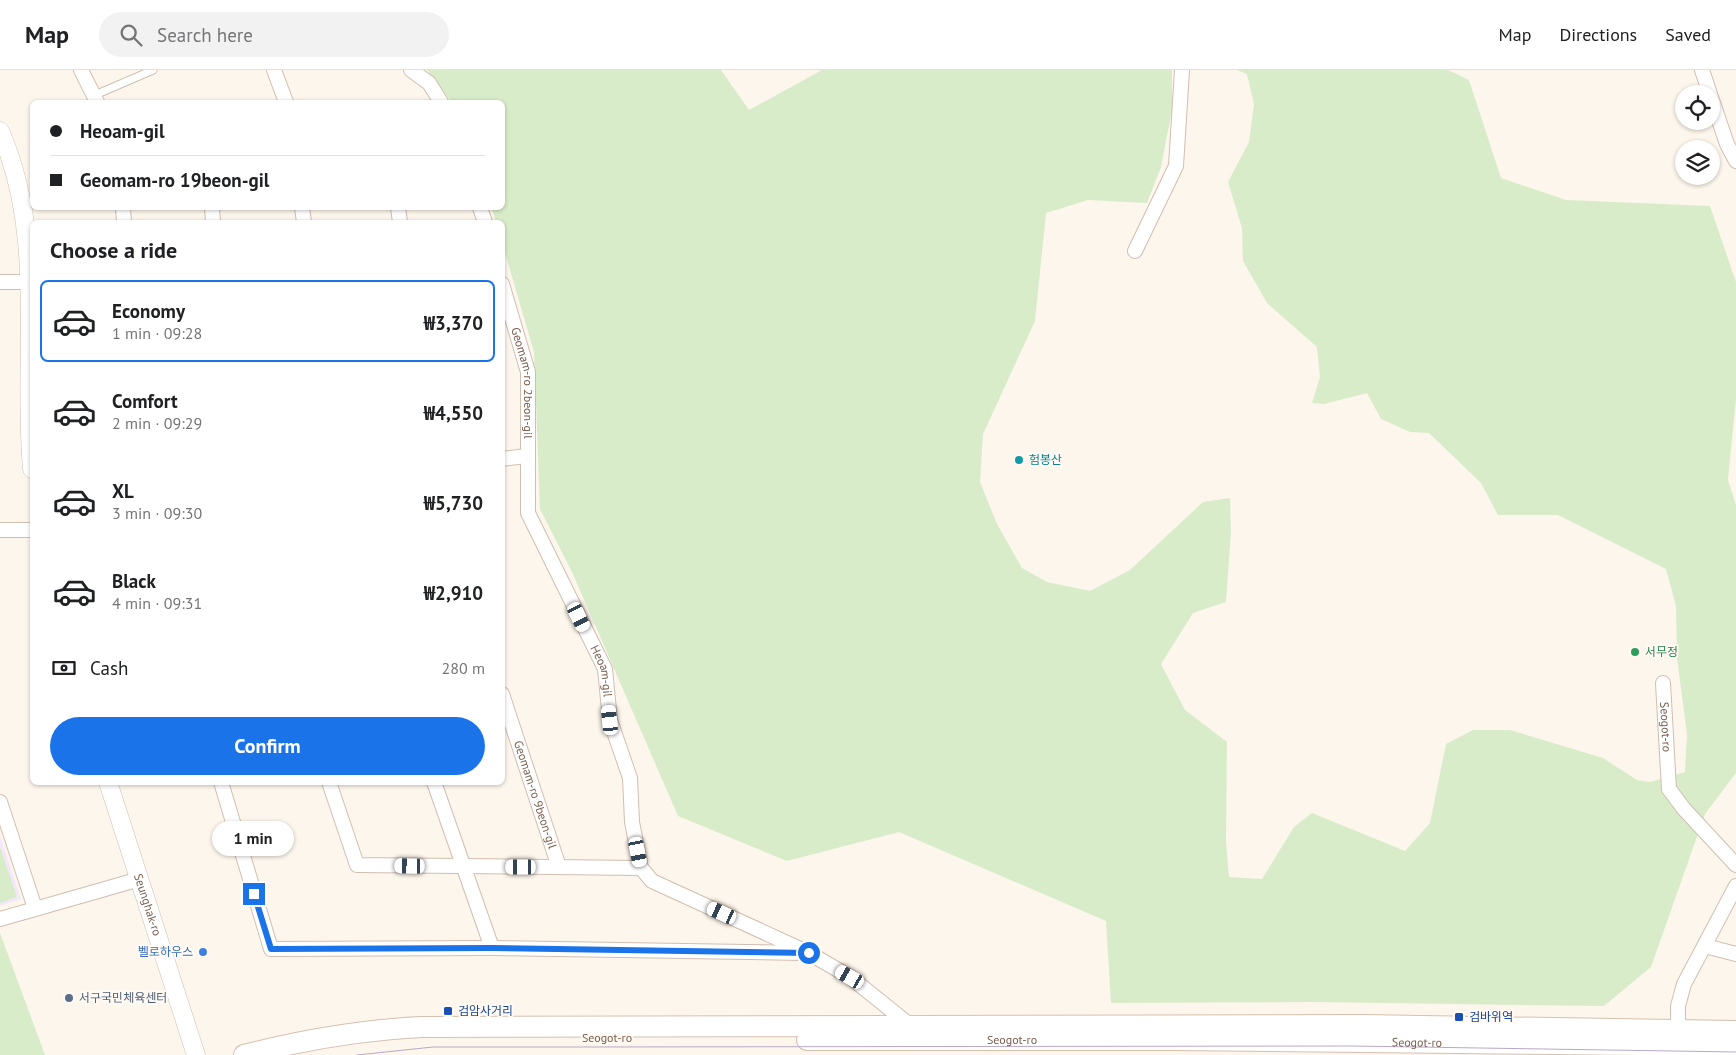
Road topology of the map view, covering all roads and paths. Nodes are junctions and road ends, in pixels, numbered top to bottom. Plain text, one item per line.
1 (81, 70) edge
2 (153, 70) edge
3 (274, 70) edge
4 (411, 70) edge
5 (1182, 70) edge
6 (1702, 70) edge
7 (1707, 85) edge
8 (96, 99) edge
9 (285, 100) edge
10 (440, 100) edge
11 (1720, 126) edge
12 (0, 131) edge
13 (1736, 161) edge
14 (1135, 251) dead end
15 (30, 257) edge
16 (0, 282) edge
17 (30, 282) edge
18 (505, 294) edge
19 (30, 356) edge
20 (30, 442) edge
21 (526, 456) junction
22 (505, 459) edge
23 (0, 530) edge
24 (30, 530) edge
25 (1663, 683) dead end
26 (505, 703) edge
27 (109, 785) edge
28 (221, 785) edge
29 (330, 785) edge
30 (435, 785) edge
31 (0, 802) edge
32 (1736, 865) edge
33 (464, 867) junction
34 (559, 867) junction
35 (641, 868) junction
36 (140, 878) junction
37 (1736, 886) edge
38 (35, 908) junction
39 (0, 919) edge
40 (1705, 946) junction
41 (492, 948) junction
42 (809, 953) junction
43 (1736, 954) edge
44 (911, 1026) junction
45 (1678, 1031) junction
46 (1736, 1031) edge
47 (1736, 1046) edge
48 (196, 1055) edge
49 (244, 1055) edge
50 (289, 1055) edge

1 - 8 street
2 - 8 lane
3 - 9 street
4 - 10 street
5 - 14 street
6 - 7 street
11 - 13 street
12 - 15 street
16 - 17 street
18 - 21 street, Geomam-ro 2beon-gil
19 - 20 street
21 - 22 street
21 - 35 street, Heoam-gil
23 - 24 street
25 - 32 street, Seogot-ro
26 - 34 street, Geomam-ro 9beon-gil
27 - 36 street, Seunghak-ro
28 - 41 street
29 - 33 street
30 - 33 street
31 - 38 street
33 - 34 street
33 - 41 street
34 - 35 street
35 - 42 street
36 - 38 street
36 - 48 street, Seunghak-ro
37 - 40 street
38 - 39 street
40 - 43 street
40 - 45 street
41 - 42 street
42 - 44 street
44 - 45 main road, Seogot-ro
44 - 49 main road, Seogot-ro
45 - 46 main road, Seogot-ro
47 - 50 main road, Seogot-ro

